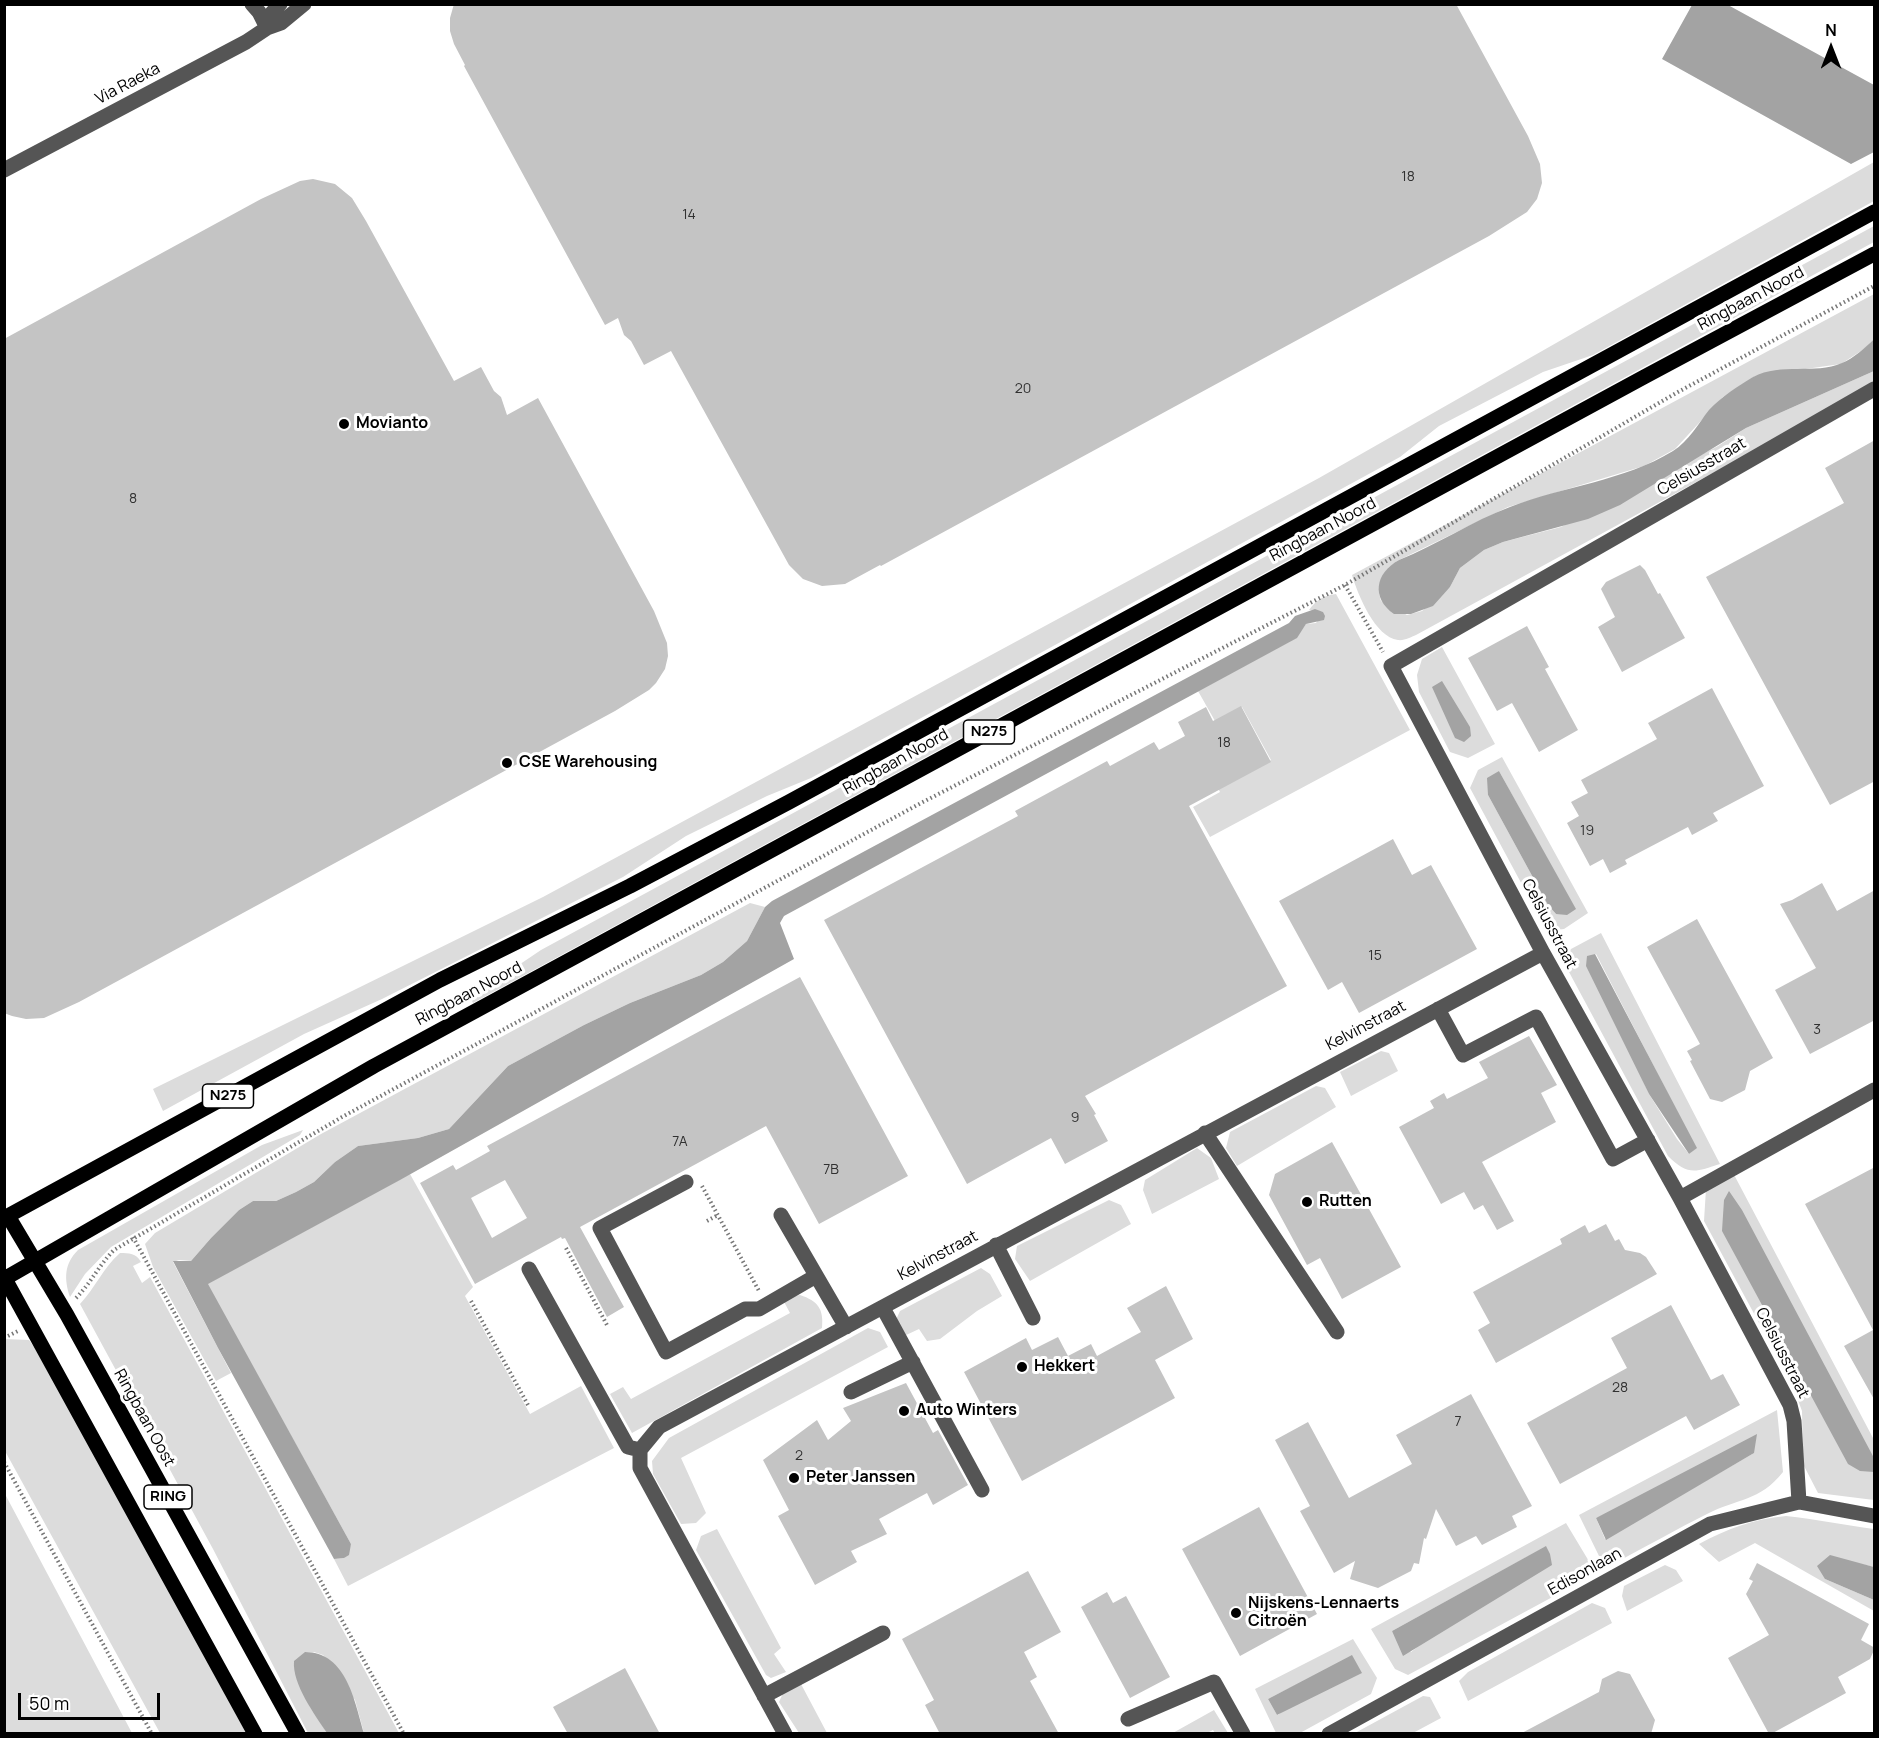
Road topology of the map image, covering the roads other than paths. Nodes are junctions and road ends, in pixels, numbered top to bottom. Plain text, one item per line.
1 (252, 4) edge
2 (280, 4) edge
3 (304, 4) edge
4 (267, 28) junction
5 (4, 170) edge
6 (1875, 212) edge
7 (1875, 254) edge
8 (1875, 389) edge
9 (1544, 953) junction
10 (1438, 1009) junction
11 (1875, 1090) edge
12 (1205, 1133) junction
13 (1648, 1140) junction
14 (686, 1182) road end
15 (1680, 1198) junction
16 (6, 1215) edge
17 (781, 1215) dead end
18 (996, 1245) junction
19 (36, 1261) junction
20 (529, 1269) dead end
21 (816, 1276) junction
22 (5, 1278) edge
23 (883, 1308) junction
24 (1033, 1318) dead end
25 (846, 1327) junction
26 (1337, 1332) dead end
27 (913, 1362) junction
28 (851, 1392) dead end
29 (640, 1450) junction
30 (982, 1490) dead end
31 (1799, 1502) junction
32 (1875, 1516) edge
33 (883, 1633) dead end
34 (764, 1696) junction
35 (1128, 1719) dead end
36 (255, 1734) edge
37 (298, 1734) edge
38 (785, 1734) edge
39 (1243, 1734) edge
40 (1329, 1734) edge

1 - 4 street
2 - 4 street
3 - 4 street, Via Raeka
4 - 5 street, Via Raeka
6 - 16 main road, Ringbaan Noord / N275
7 - 19 main road, Ringbaan Noord / N275
8 - 9 street, Celsiusstraat
9 - 10 street, Kelvinstraat
9 - 13 street, Celsiusstraat
10 - 12 street, Kelvinstraat
10 - 13 street
11 - 15 street
12 - 18 street, Kelvinstraat
12 - 26 street
13 - 15 street, Celsiusstraat
14 - 21 street
15 - 31 street, Celsiusstraat
16 - 19 main road, Ringbaan Oost / RING
17 - 21 street
18 - 23 street, Kelvinstraat
18 - 24 street
19 - 22 main road, Ringbaan Noord / RING
19 - 37 main road, Ringbaan Oost / RING
20 - 29 street
21 - 25 street
22 - 36 main road, RING
23 - 25 street, Kelvinstraat
23 - 27 street
25 - 29 street, Kelvinstraat
27 - 28 street
27 - 30 street
29 - 34 street
31 - 32 street, Edisonlaan
31 - 40 street, Edisonlaan
33 - 34 street
34 - 38 street
35 - 39 street

